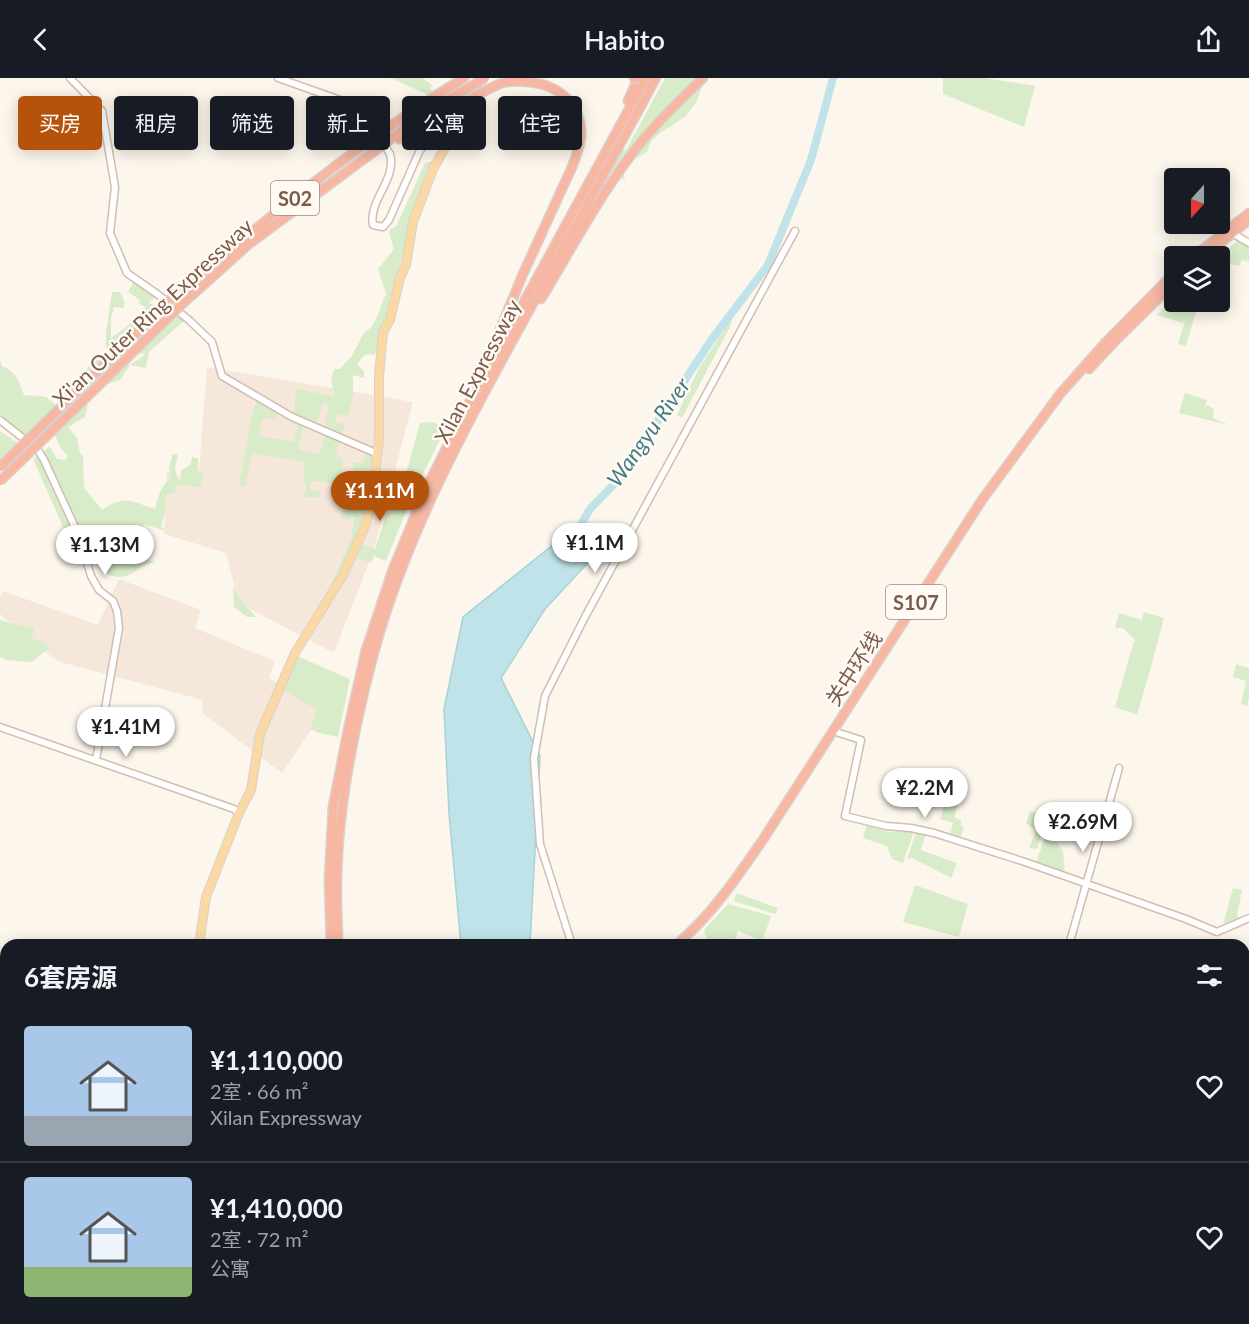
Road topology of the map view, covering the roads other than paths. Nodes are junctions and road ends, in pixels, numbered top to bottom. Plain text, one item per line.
1 (70, 78) edge
2 (278, 78) edge
3 (464, 78) edge
4 (480, 78) edge
5 (485, 78) edge
6 (514, 78) edge
7 (637, 78) edge
8 (646, 78) edge
9 (656, 78) edge
10 (703, 78) edge
11 (504, 82) junction
12 (473, 96) edge
13 (390, 140) edge
14 (390, 143) edge
15 (615, 144) junction
16 (377, 150) edge
17 (420, 150) edge
18 (443, 150) edge
19 (596, 178) junction
20 (1249, 213) edge
21 (1249, 220) edge
22 (795, 231) dead end
23 (1232, 233) junction
24 (1249, 243) edge
25 (1207, 246) edge
26 (1216, 246) edge
27 (1164, 283) edge
28 (1164, 293) edge
29 (470, 401) junction
30 (475, 410) junction
31 (0, 420) edge
32 (378, 454) junction
33 (0, 467) edge
34 (0, 480) edge
35 (0, 726) edge
36 (839, 733) junction
37 (96, 760) junction
38 (1119, 768) dead end
39 (239, 813) junction
40 (1088, 884) junction
41 (1249, 918) edge
42 (200, 939) edge
43 (331, 939) edge
44 (338, 939) edge
45 (570, 939) edge
46 (684, 939) edge
47 (689, 939) edge
48 (1072, 939) edge

1 - 32 street
2 - 17 street, bridge
3 - 33 highway, Xi'an Outer Ring Expressway / S02, bridge
4 - 12 main road
5 - 13 highway, Xi'an Outer Ring Expressway / S02, bridge
6 - 11 highway, bridge
7 - 15 highway
8 - 15 highway, Xilan Expressway
9 - 15 highway, Xilan Expressway
10 - 30 highway
11 - 14 highway, bridge
11 - 29 highway, bridge
15 - 19 highway, Xilan Expressway
16 - 34 highway, Xi'an Outer Ring Expressway / S02, bridge
18 - 32 main road
19 - 29 highway, Xilan Expressway
19 - 30 highway, Xilan Expressway
20 - 25 highway
21 - 23 highway
22 - 45 street
23 - 24 street
23 - 26 highway
27 - 46 highway, 关中环线 / S107
28 - 36 highway, 关中环线 / S107
29 - 43 highway, Xilan Expressway
30 - 44 highway, Xilan Expressway
31 - 37 street
32 - 39 main road
35 - 37 street
36 - 40 street
36 - 47 highway, 关中环线 / S107
37 - 39 street
38 - 40 street
39 - 42 main road
40 - 41 street
40 - 48 street

